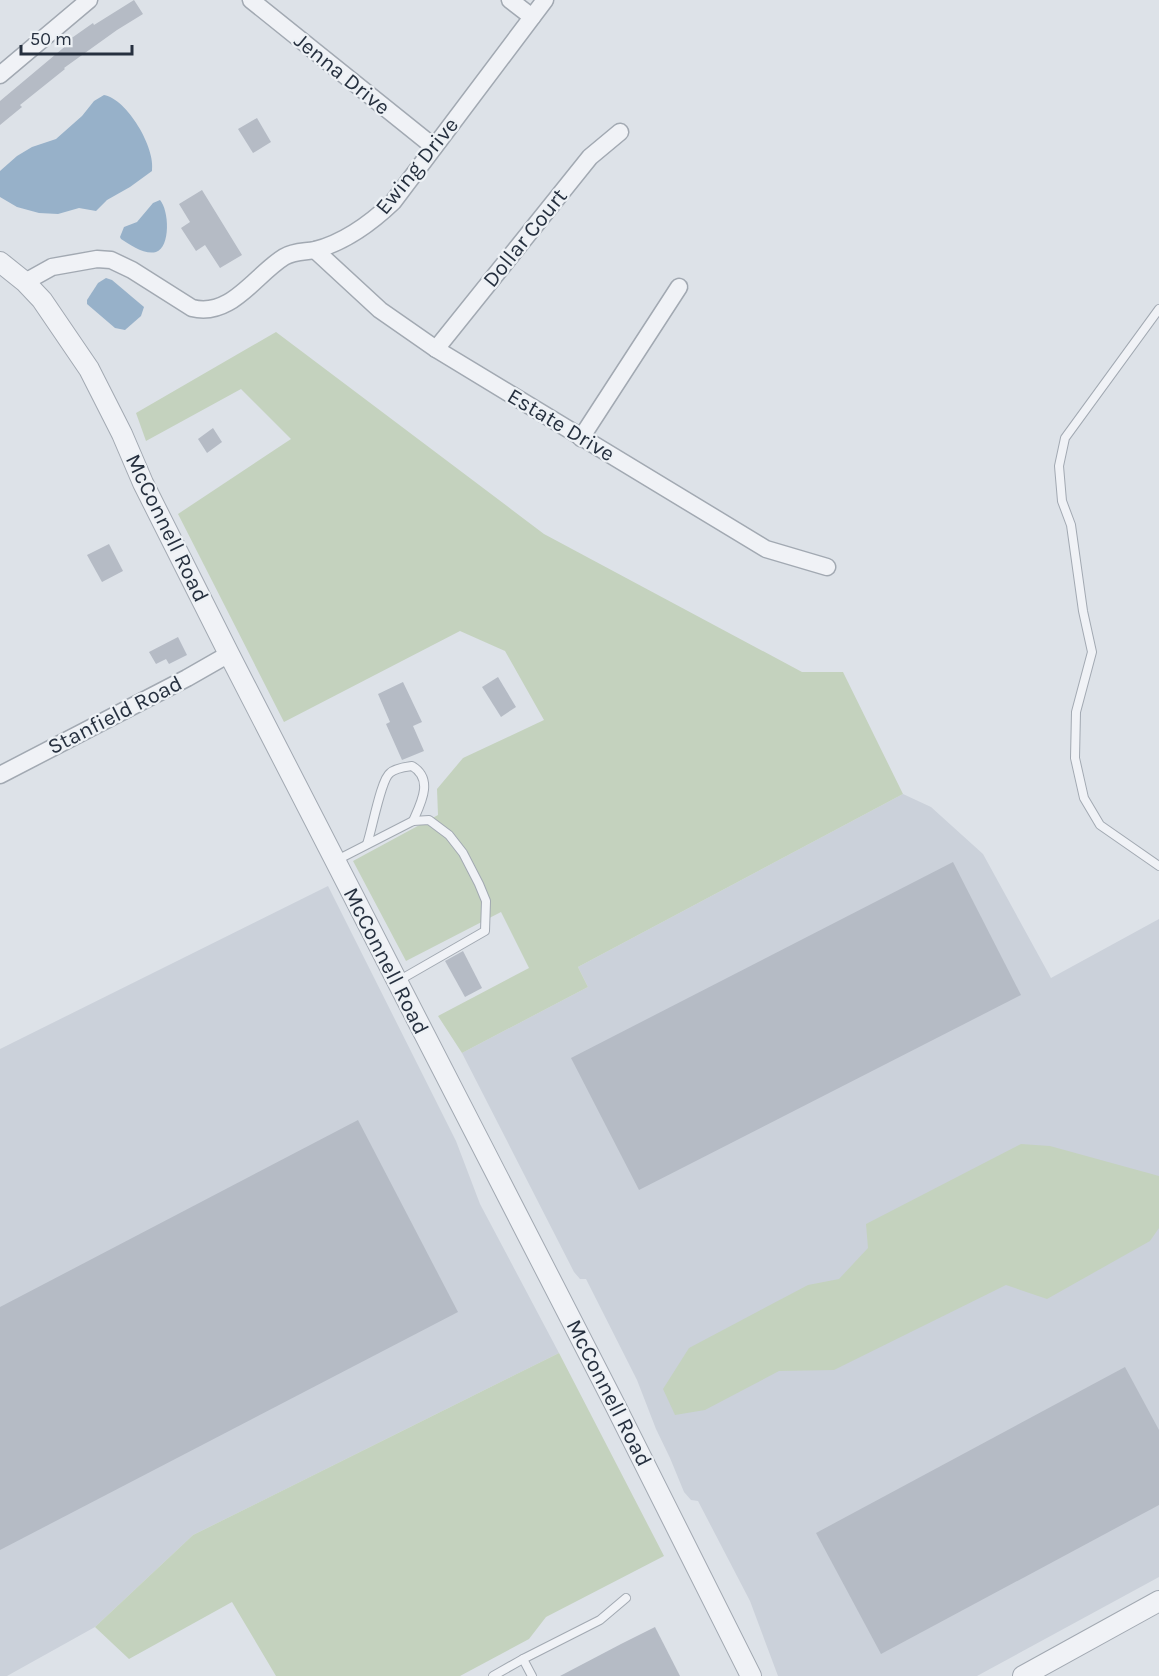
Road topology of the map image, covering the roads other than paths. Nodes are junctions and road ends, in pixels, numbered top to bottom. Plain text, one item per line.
1 (90, 0) edge
2 (250, 0) edge
3 (510, 0) edge
4 (545, 0) edge
5 (532, 17) junction
6 (0, 75) edge
7 (620, 132) dead end
8 (434, 147) junction
9 (315, 250) junction
10 (0, 262) edge
11 (25, 282) junction
12 (679, 287) dead end
13 (1159, 309) edge
14 (436, 349) junction
15 (581, 438) junction
16 (827, 567) dead end
17 (229, 654) junction
18 (0, 775) edge
19 (413, 821) junction
20 (367, 844) junction
21 (334, 861) junction
22 (1159, 867) edge
23 (396, 981) junction
24 (626, 1599) dead end
25 (1159, 1601) edge
26 (524, 1659) junction
27 (493, 1676) edge
28 (532, 1676) edge
29 (751, 1676) edge
30 (1023, 1676) edge

1 - 6 street
2 - 8 street, Jenna Drive
3 - 5 street
4 - 5 street, Ewing Drive
5 - 8 street, Ewing Drive
7 - 14 street, Dollar Court
8 - 9 street, Ewing Drive
9 - 11 street, Ewing Drive
9 - 14 street, Estate Drive
10 - 11 street, McConnell Road
11 - 17 street, McConnell Road
12 - 15 street
13 - 22 lane
14 - 15 street, Estate Drive
15 - 16 street, Estate Drive
17 - 18 street, Stanfield Road
17 - 21 street, McConnell Road
19 - 20 lane
19 - 20 lane
19 - 23 lane
20 - 21 lane
21 - 23 street, McConnell Road
23 - 29 street, McConnell Road
24 - 26 lane
25 - 30 street
26 - 27 lane
26 - 28 lane

